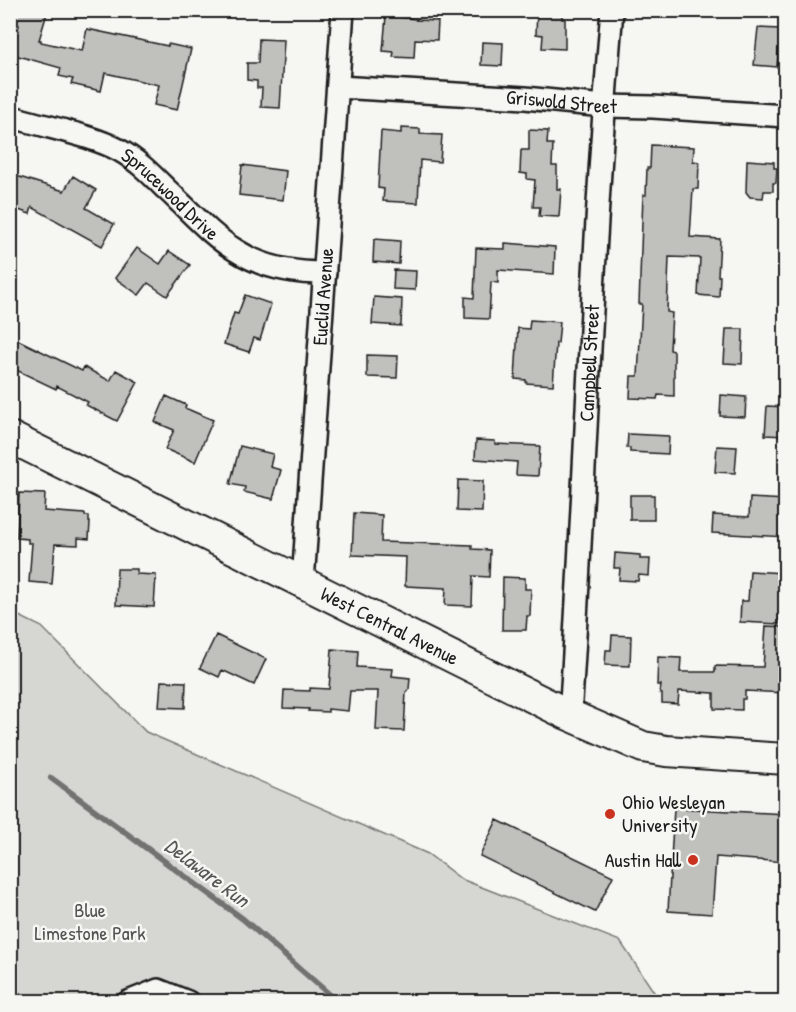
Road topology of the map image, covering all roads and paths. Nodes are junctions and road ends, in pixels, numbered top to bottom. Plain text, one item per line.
1 (343, 10) edge
2 (612, 10) edge
3 (338, 87) junction
4 (604, 106) junction
5 (10, 116) edge
6 (786, 116) edge
7 (325, 273) junction
8 (10, 437) edge
9 (303, 582) junction
10 (567, 714) junction
11 (786, 759) edge
12 (128, 1002) edge
13 (188, 1002) edge

1 - 3 street, Euclid Avenue
2 - 4 street, Campbell Street
3 - 4 street, Griswold Street
3 - 7 street, Euclid Avenue
4 - 6 street, Griswold Street
4 - 10 street, Campbell Street
5 - 7 street, Sprucewood Drive
7 - 9 street, Euclid Avenue
8 - 9 main road, West Central Avenue
9 - 10 main road, West Central Avenue
10 - 11 main road, West Central Avenue
12 - 13 street

